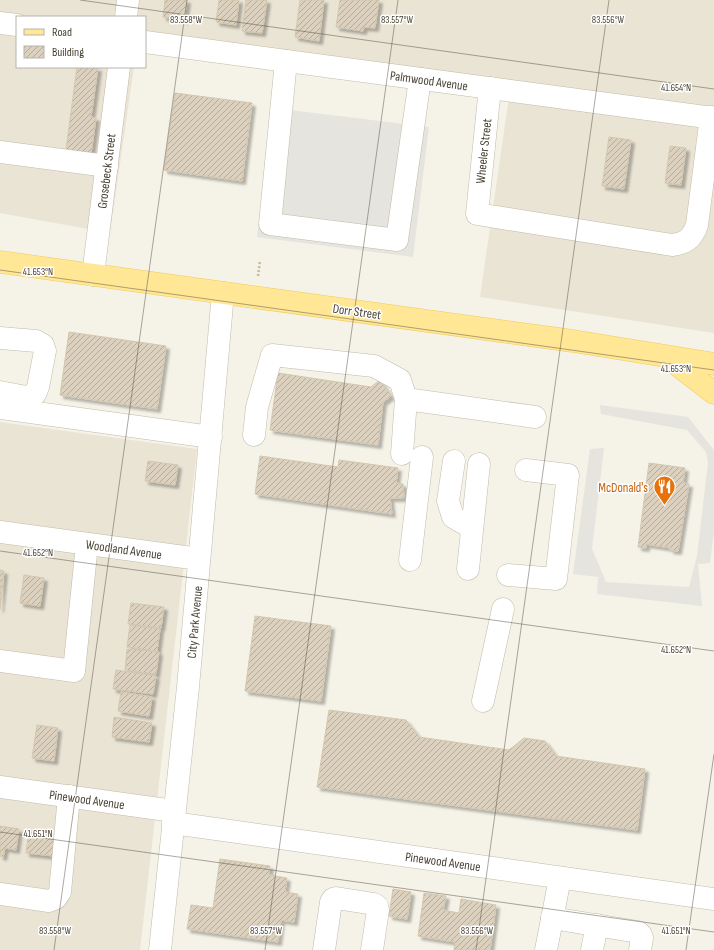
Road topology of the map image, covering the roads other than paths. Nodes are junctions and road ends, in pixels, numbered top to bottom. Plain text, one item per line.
1 (128, 0) edge
2 (126, 16) edge
3 (0, 23) edge
4 (16, 25) edge
5 (146, 42) edge
6 (286, 61) junction
7 (120, 68) edge
8 (420, 79) junction
9 (490, 88) junction
10 (712, 118) edge
11 (0, 152) edge
12 (106, 166) junction
13 (0, 262) edge
14 (92, 275) junction
15 (223, 293) junction
16 (0, 338) edge
17 (714, 348) edge
18 (664, 355) junction
19 (714, 364) edge
20 (0, 392) edge
21 (714, 394) edge
22 (406, 399) junction
23 (0, 408) edge
24 (536, 417) dead end
25 (254, 434) dead end
26 (211, 437) junction
27 (454, 461) dead end
28 (479, 464) dead end
29 (526, 470) dead end
30 (472, 528) junction
31 (0, 532) edge
32 (86, 544) junction
33 (200, 559) junction
34 (410, 560) dead end
35 (468, 569) dead end
36 (508, 575) dead end
37 (503, 609) dead end
38 (0, 661) edge
39 (483, 701) dead end
40 (0, 787) edge
41 (68, 796) junction
42 (174, 817) junction
43 (560, 878) junction
44 (0, 894) edge
45 (714, 900) edge
46 (552, 918) junction
47 (597, 926) junction
48 (160, 950) edge
49 (324, 950) edge
50 (372, 950) edge
51 (546, 950) edge
52 (592, 950) edge
53 (640, 950) edge

1 - 2 street
3 - 4 street
5 - 6 street, Palmwood Avenue
6 - 8 street, Palmwood Avenue
6 - 8 street
7 - 12 street, Grosebeck Street
8 - 9 street, Palmwood Avenue
9 - 10 street, Palmwood Avenue
9 - 10 street, Wheeler Street
11 - 12 street
12 - 14 street, Grosebeck Street
13 - 14 main road, Dorr Street
14 - 15 main road, Dorr Street
15 - 18 main road, Dorr Street
15 - 26 street, City Park Avenue
16 - 20 street
17 - 18 main road
18 - 19 main road, Dorr Street
18 - 21 main road
22 - 24 street
22 - 25 street
22 - 34 street
23 - 26 street
26 - 33 street, City Park Avenue
27 - 30 street
28 - 30 street
29 - 36 street
30 - 35 street
31 - 32 street, Woodland Avenue
32 - 33 street, Woodland Avenue
32 - 38 street
33 - 42 street, City Park Avenue
37 - 39 street
40 - 41 street, Pinewood Avenue
41 - 42 street, Pinewood Avenue
41 - 44 street
42 - 43 street, Pinewood Avenue
42 - 48 street, City Park Avenue
43 - 45 street, Pinewood Avenue
43 - 46 street
46 - 47 street
46 - 51 street
47 - 52 street
47 - 53 street
49 - 50 street

